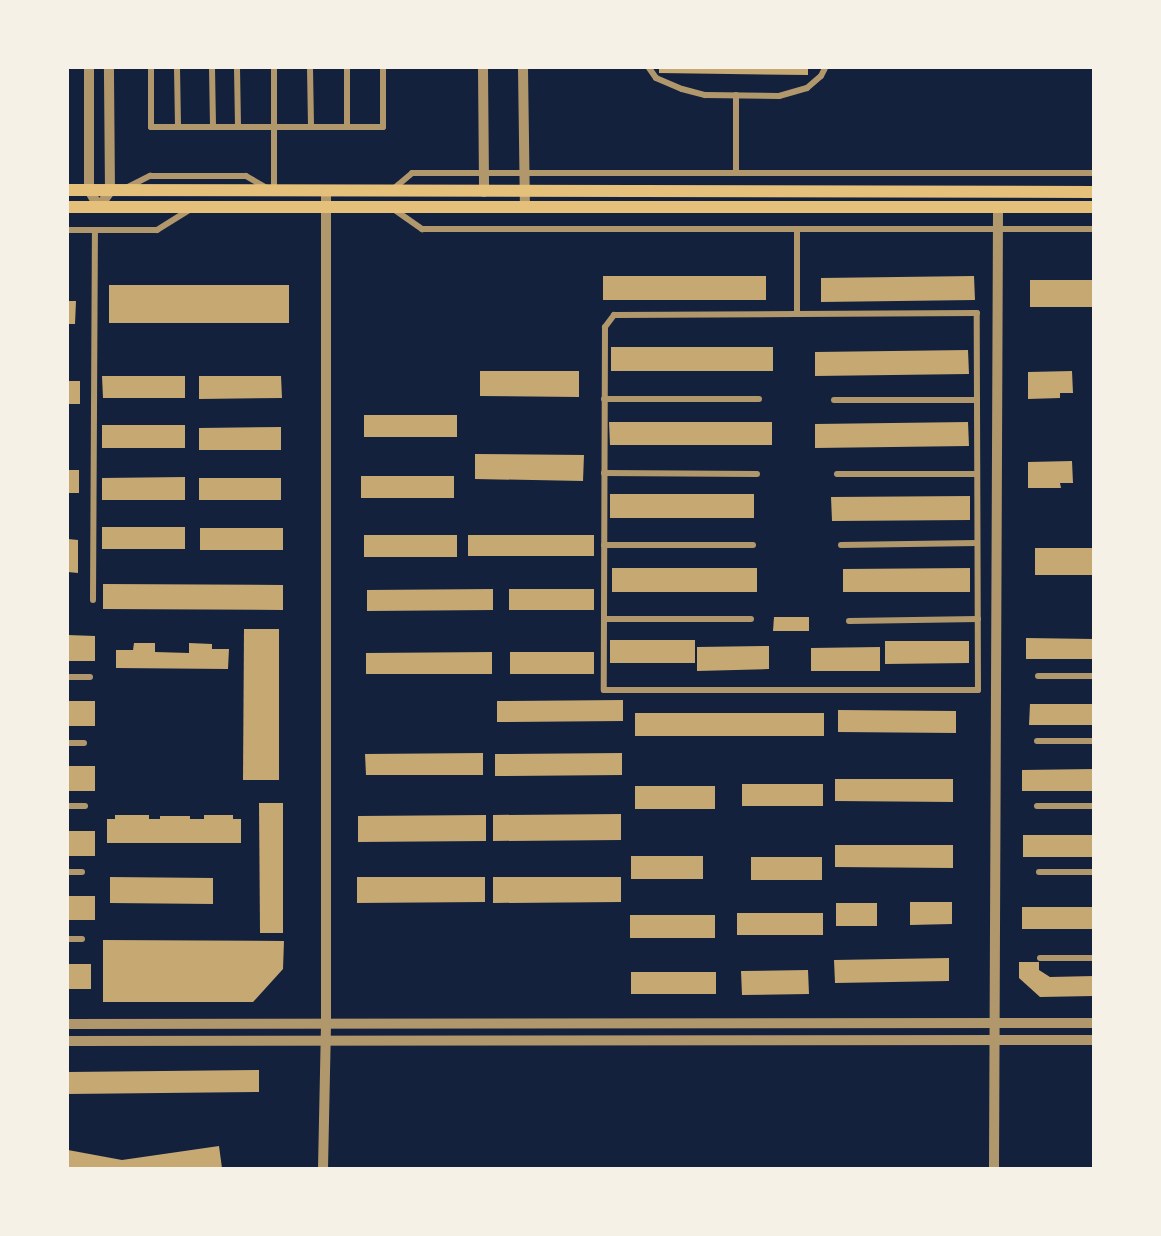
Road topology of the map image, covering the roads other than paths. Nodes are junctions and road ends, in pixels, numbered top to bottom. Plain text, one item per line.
1 (89, 68) edge
2 (109, 68) edge
3 (151, 68) edge
4 (177, 68) edge
5 (212, 68) edge
6 (237, 68) edge
7 (274, 68) edge
8 (310, 68) edge
9 (346, 68) edge
10 (383, 68) edge
11 (483, 68) edge
12 (523, 68) edge
13 (649, 68) edge
14 (825, 68) edge
15 (736, 95) junction
16 (178, 127) junction
17 (213, 127) junction
18 (238, 127) junction
19 (274, 127) junction
20 (311, 127) junction
21 (347, 127) junction
22 (483, 173) junction
23 (525, 173) junction
24 (736, 173) junction
25 (1094, 174) edge
26 (68, 190) edge
27 (90, 190) junction
28 (116, 191) junction
29 (274, 192) junction
30 (326, 192) junction
31 (390, 192) junction
32 (484, 192) junction
33 (525, 192) junction
34 (1094, 192) edge
35 (998, 206) junction
36 (68, 207) edge
37 (99, 207) junction
38 (194, 207) junction
39 (1094, 207) edge
40 (326, 208) junction
41 (391, 208) junction
42 (525, 208) junction
43 (797, 229) junction
44 (999, 229) junction
45 (1094, 229) edge
46 (68, 230) edge
47 (94, 230) junction
48 (797, 314) junction
49 (604, 399) junction
50 (759, 399) dead end
51 (834, 400) dead end
52 (977, 400) junction
53 (604, 473) junction
54 (757, 474) dead end
55 (837, 474) dead end
56 (977, 474) junction
57 (977, 543) junction
58 (604, 545) junction
59 (753, 545) dead end
60 (841, 545) dead end
61 (93, 600) dead end
62 (604, 618) junction
63 (751, 619) dead end
64 (978, 619) junction
65 (849, 621) dead end
66 (1038, 676) dead end
67 (1094, 676) edge
68 (68, 677) edge
69 (90, 677) dead end
70 (1037, 741) dead end
71 (1094, 741) edge
72 (68, 743) edge
73 (84, 743) dead end
74 (68, 806) edge
75 (85, 806) dead end
76 (1037, 806) dead end
77 (1094, 806) edge
78 (68, 872) edge
79 (82, 872) dead end
80 (1039, 872) dead end
81 (1094, 872) edge
82 (68, 939) edge
83 (82, 939) dead end
84 (1040, 958) dead end
85 (1094, 958) edge
86 (996, 1023) junction
87 (1094, 1023) edge
88 (68, 1024) edge
89 (326, 1025) junction
90 (995, 1039) junction
91 (1094, 1040) edge
92 (68, 1041) edge
93 (325, 1041) junction
94 (323, 1168) edge
95 (994, 1168) edge

1 - 27 street
2 - 28 street
3 - 16 street
4 - 16 street
5 - 17 street
6 - 18 street
7 - 19 street
8 - 20 street
9 - 21 street
10 - 21 street
11 - 22 street
12 - 23 street
13 - 15 street
14 - 15 street
15 - 24 street
16 - 17 street
17 - 18 street
18 - 19 street
19 - 20 street
19 - 29 street
20 - 21 street
22 - 23 street
22 - 31 street
22 - 32 street
23 - 24 street
23 - 33 street
24 - 25 street
26 - 27 main road
27 - 28 main road
27 - 37 street
28 - 29 main road
28 - 37 street
29 - 30 main road
30 - 31 main road
30 - 40 street
31 - 32 main road
32 - 33 main road
33 - 34 main road
33 - 42 street
35 - 39 main road
35 - 42 main road
35 - 44 street
36 - 37 main road
37 - 38 main road
38 - 40 main road
38 - 47 street
40 - 41 main road
40 - 89 street
41 - 42 main road
41 - 43 street
43 - 44 street
43 - 48 street
44 - 45 street
44 - 86 street
46 - 47 street
47 - 61 street
48 - 49 street
48 - 52 street
49 - 50 street
49 - 53 street
51 - 52 street
52 - 56 street
53 - 54 street
53 - 58 street
55 - 56 street
56 - 57 street
57 - 60 street
57 - 64 street
58 - 59 street
58 - 62 street
62 - 63 street
62 - 64 street
64 - 65 street
66 - 67 street
68 - 69 street
70 - 71 street
72 - 73 street
74 - 75 street
76 - 77 street
78 - 79 street
80 - 81 street
82 - 83 street
84 - 85 street
86 - 87 street
86 - 89 street
86 - 90 street
88 - 89 street
89 - 93 street
90 - 91 street
90 - 93 street
90 - 95 street
92 - 93 street
93 - 94 street

